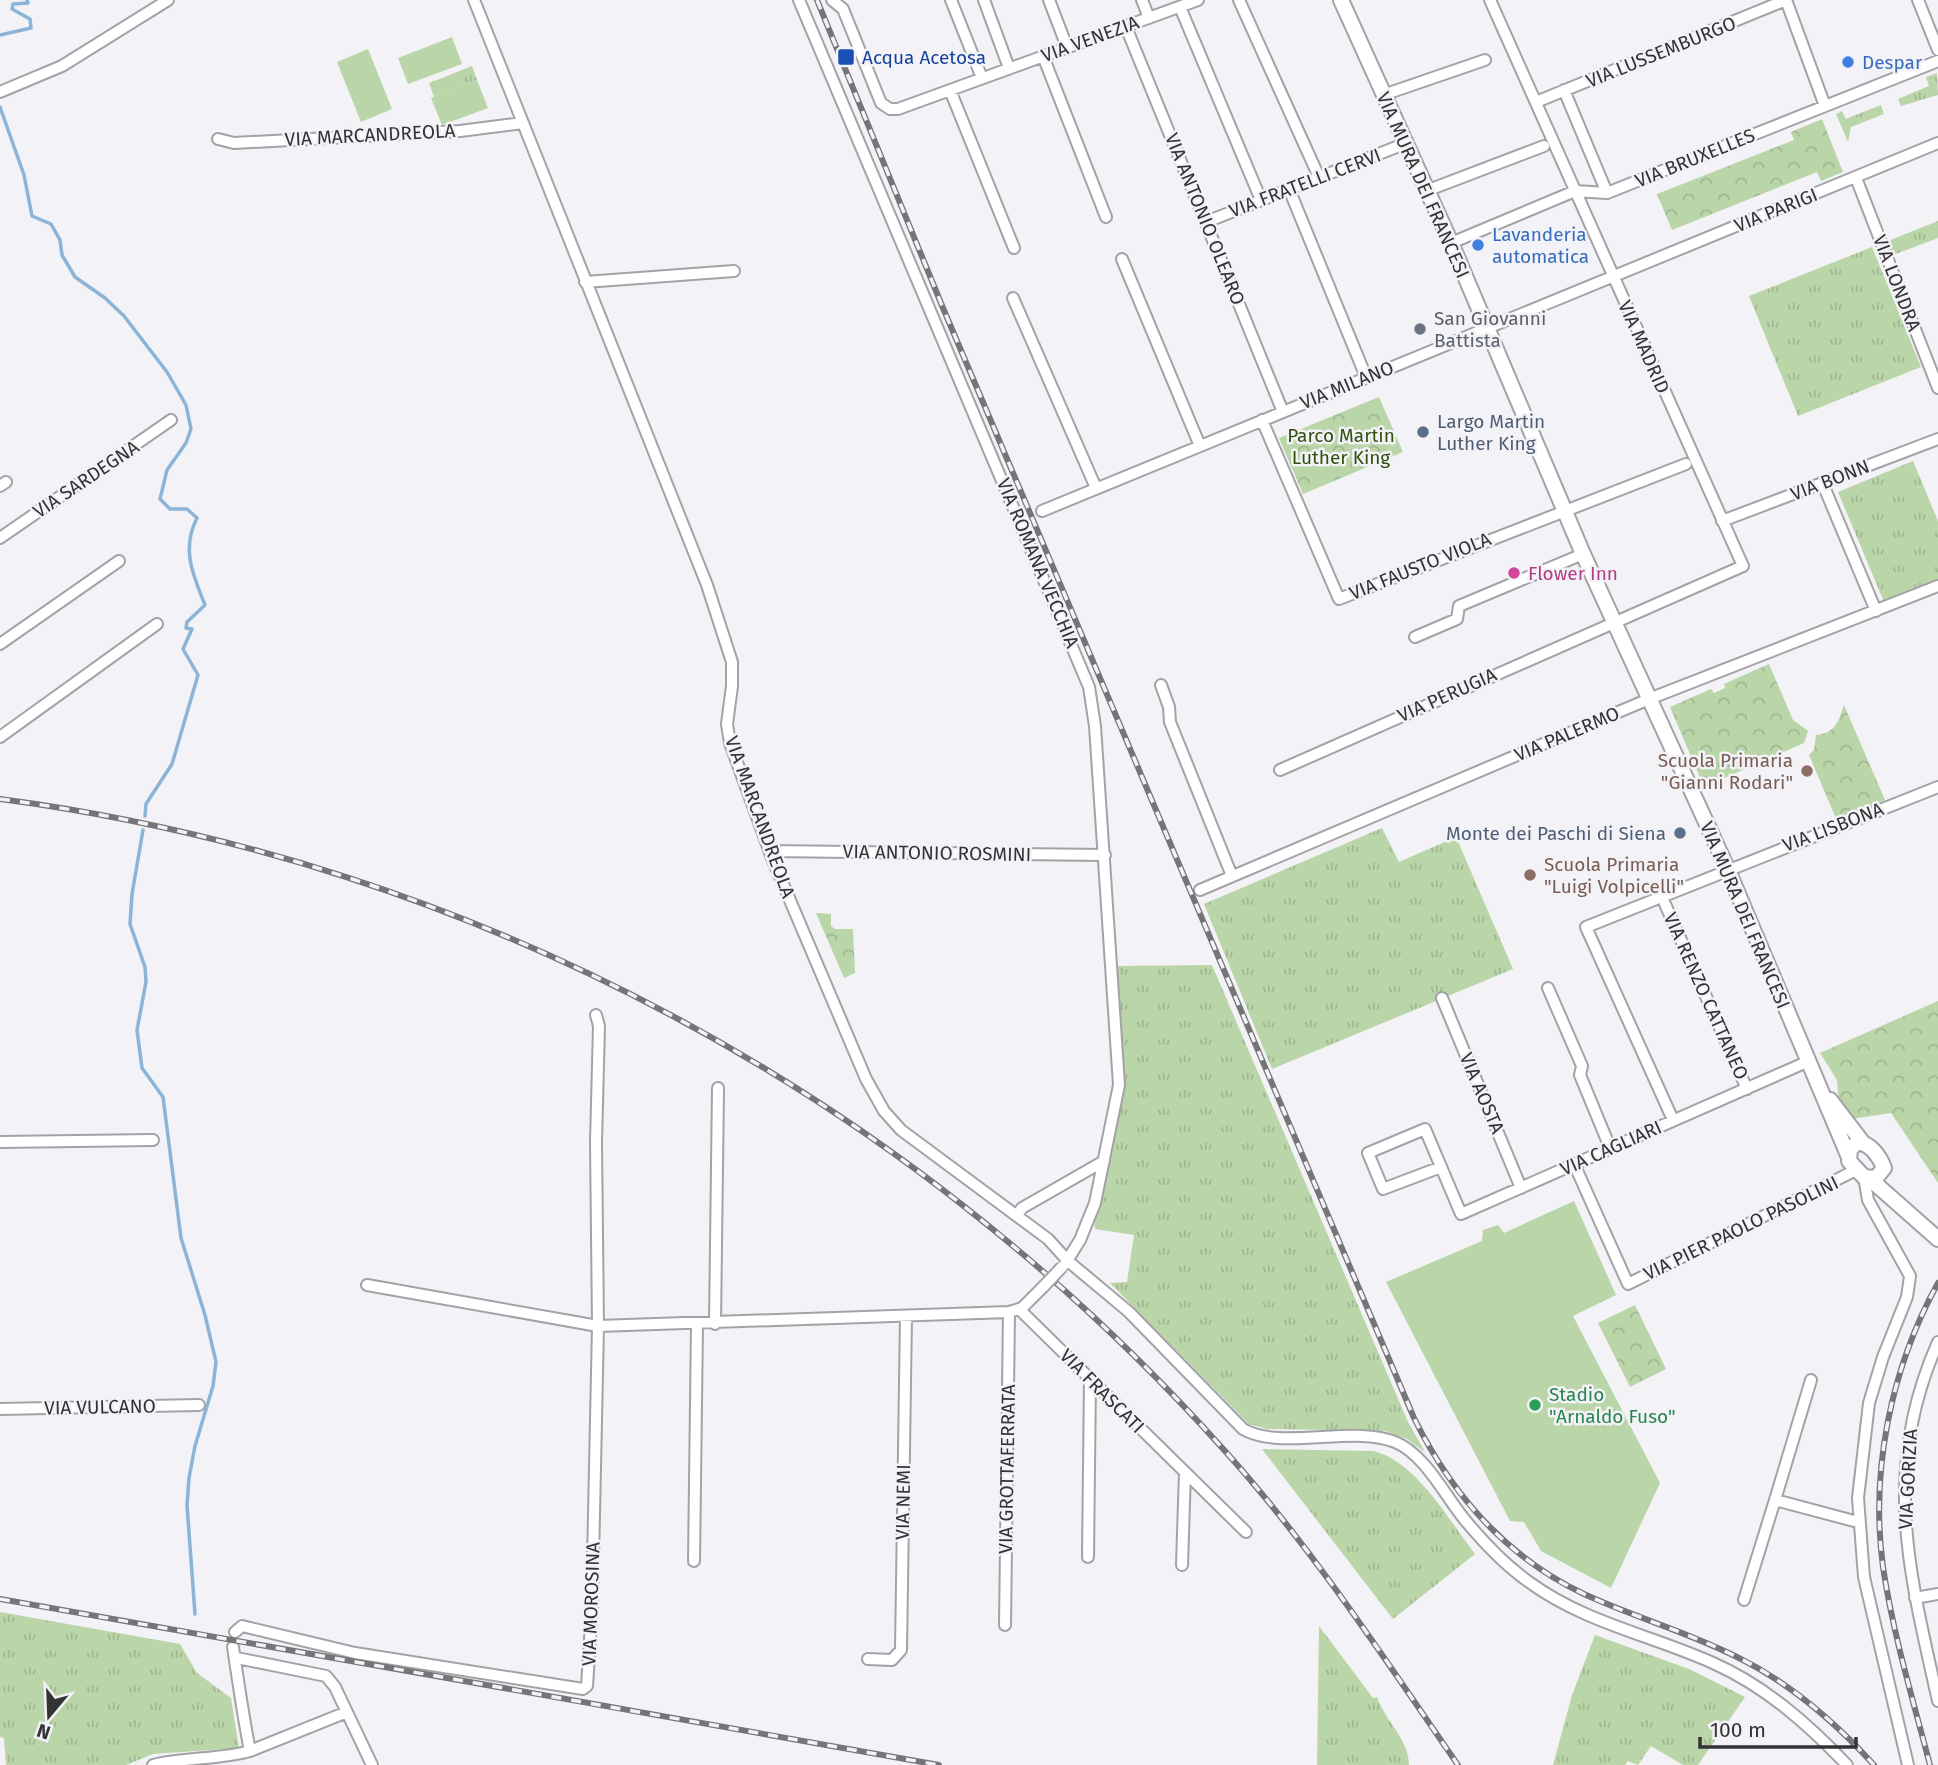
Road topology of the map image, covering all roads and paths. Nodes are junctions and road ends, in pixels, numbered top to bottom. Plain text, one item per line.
1 (167, 0) edge
2 (474, 0) edge
3 (799, 0) edge
4 (832, 0) edge
5 (951, 0) edge
6 (984, 0) edge
7 (1049, 0) edge
8 (1142, 0) edge
9 (1198, 0) edge
10 (1239, 0) edge
11 (1340, 0) edge
12 (1490, 0) edge
13 (1786, 0) edge
14 (1918, 0) edge
15 (1771, 4) edge
16 (1180, 6) junction
17 (1149, 18) junction
18 (1126, 27) junction
19 (1067, 47) junction
20 (1938, 50) edge
21 (1043, 56) junction
22 (1485, 60) dead end
23 (1938, 61) edge
24 (1009, 68) junction
25 (982, 78) junction
26 (950, 90) junction
27 (1564, 90) junction
28 (1, 91) edge
29 (1383, 95) junction
30 (1536, 102) junction
31 (1825, 106) junction
32 (523, 123) junction
33 (218, 139) dead end
34 (1938, 143) edge
35 (1404, 144) junction
36 (1544, 146) dead end
37 (1319, 177) junction
38 (1856, 178) junction
39 (1289, 189) junction
40 (1426, 191) junction
41 (1575, 191) junction
42 (1607, 193) junction
43 (1261, 200) junction
44 (1105, 217) dead end
45 (1206, 222) junction
46 (1451, 243) junction
47 (1014, 248) dead end
48 (1122, 259) dead end
49 (734, 271) dead end
50 (1612, 276) junction
51 (585, 282) junction
52 (1013, 298) dead end
53 (1487, 328) junction
54 (1366, 377) junction
55 (1938, 388) edge
56 (1283, 412) junction
57 (171, 420) dead end
58 (1262, 420) junction
59 (1938, 439) edge
60 (1200, 446) junction
61 (1686, 464) dead end
62 (1822, 482) junction
63 (1096, 488) junction
64 (1042, 511) dead end
65 (1567, 512) junction
66 (1722, 521) junction
67 (0, 538) edge
68 (1583, 554) junction
69 (120, 561) dead end
70 (1938, 586) edge
71 (1876, 611) junction
72 (1615, 621) junction
73 (158, 624) dead end
74 (1415, 637) dead end
75 (0, 644) edge
76 (1161, 685) dead end
77 (1649, 699) junction
78 (0, 737) edge
79 (1280, 770) dead end
80 (1938, 787) edge
81 (770, 851) junction
82 (1105, 855) junction
83 (1727, 868) junction
84 (1233, 876) junction
85 (1200, 890) dead end
86 (1665, 904) dead end
87 (1548, 988) dead end
88 (1442, 998) dead end
89 (596, 1015) dead end
90 (1809, 1062) junction
91 (718, 1088) dead end
92 (1747, 1089) junction
93 (1673, 1120) junction
94 (153, 1140) dead end
95 (0, 1142) edge
96 (1863, 1143) junction
97 (1611, 1150) junction
98 (1848, 1155) junction
99 (1104, 1161) junction
100 (1575, 1166) junction
101 (1441, 1167) junction
102 (1884, 1168) junction
103 (1863, 1175) junction
104 (1521, 1188) junction
105 (1017, 1215) junction
106 (1920, 1220) junction
107 (1048, 1239) junction
108 (1938, 1239) edge
109 (1080, 1240) junction
110 (1065, 1264) junction
111 (367, 1285) dead end
112 (1014, 1311) junction
113 (906, 1316) junction
114 (715, 1324) junction
115 (697, 1325) junction
116 (598, 1326) junction
117 (1938, 1342) edge
118 (1090, 1379) junction
119 (1811, 1380) dead end
120 (199, 1405) dead end
121 (0, 1409) edge
122 (1185, 1472) junction
123 (1775, 1500) junction
124 (1858, 1522) junction
125 (1246, 1532) dead end
126 (1088, 1557) dead end
127 (694, 1561) dead end
128 (1182, 1564) dead end
129 (1938, 1594) edge
130 (1915, 1598) junction
131 (1744, 1600) dead end
132 (1005, 1625) dead end
133 (235, 1632) dead end
134 (867, 1659) dead end
135 (1938, 1701) edge
136 (347, 1712) junction
137 (250, 1751) junction
138 (159, 1764) edge
139 (373, 1765) edge
140 (1847, 1765) edge
141 (1908, 1765) edge

1 - 28 street
2 - 32 street, VIA MARCANDREOLA
3 - 82 street, VIA ROMANA VECCHIA
4 - 26 street, VIA VENEZIA
5 - 25 street
6 - 24 street
7 - 19 street
8 - 17 street
9 - 16 street, VIA VENEZIA
10 - 37 street
11 - 29 street, VIA MURA DEI FRANCESI
12 - 30 street, VIA MADRID
13 - 15 street, VIA LUSSEMBURGO
13 - 31 street
14 - 20 street
15 - 27 street, VIA LUSSEMBURGO
16 - 17 street, VIA VENEZIA
16 - 43 street
17 - 18 street, VIA VENEZIA
18 - 19 street, VIA VENEZIA
18 - 45 street, VIA ANTONIO OLEARO
19 - 21 street, VIA VENEZIA
21 - 24 street, VIA VENEZIA
21 - 44 street
22 - 29 street
23 - 31 street, VIA BRUXELLES
24 - 25 street, VIA VENEZIA
25 - 26 street, VIA VENEZIA
26 - 47 street
27 - 30 street, VIA LUSSEMBURGO
27 - 42 street
29 - 35 street, VIA MURA DEI FRANCESI
30 - 41 street, VIA MADRID
31 - 42 street, VIA BRUXELLES
32 - 33 street, VIA MARCANDREOLA
32 - 51 street, VIA MARCANDREOLA
34 - 38 street, VIA PARIGI
35 - 37 street, VIA FRATELLI CERVI
35 - 40 street, VIA MURA DEI FRANCESI
36 - 40 street
37 - 39 street, VIA FRATELLI CERVI
38 - 50 street, VIA PARIGI
38 - 55 street, VIA LONDRA
39 - 43 street, VIA FRATELLI CERVI
39 - 54 street
40 - 46 street, VIA MURA DEI FRANCESI
41 - 42 street, VIA BRUXELLES
41 - 46 street, VIA BRUXELLES
41 - 50 street, VIA MADRID
43 - 45 street, VIA FRATELLI CERVI
45 - 56 street, VIA ANTONIO OLEARO
46 - 53 street, VIA MURA DEI FRANCESI
48 - 60 street
49 - 51 street
50 - 53 street, VIA MILANO
50 - 66 street, VIA MADRID
51 - 81 street, VIA MARCANDREOLA
52 - 63 street
53 - 54 street, VIA MILANO
53 - 65 street, VIA MURA DEI FRANCESI
54 - 56 street, VIA MILANO
56 - 58 street, VIA MILANO
57 - 67 street, VIA SARDEGNA
58 - 60 street, VIA MILANO
58 - 65 street, VIA FAUSTO VIOLA
59 - 62 street, VIA BONN
60 - 63 street, VIA MILANO
61 - 65 street
62 - 66 street, VIA BONN
62 - 71 street
63 - 64 street, VIA MILANO
65 - 68 street, VIA MURA DEI FRANCESI
66 - 72 street, VIA MADRID
68 - 72 street, VIA MURA DEI FRANCESI
68 - 74 street
69 - 75 street
70 - 71 street, VIA PALERMO
71 - 77 street, VIA PALERMO
72 - 77 street, VIA MURA DEI FRANCESI
72 - 79 street, VIA PERUGIA
73 - 78 street
76 - 84 street
77 - 83 street, VIA MURA DEI FRANCESI
77 - 84 street, VIA PALERMO
80 - 83 street, VIA LISBONA
81 - 82 street, VIA ANTONIO ROSMINI
81 - 105 street, VIA MARCANDREOLA
82 - 99 street, VIA ROMANA VECCHIA
83 - 90 street, VIA MURA DEI FRANCESI
83 - 93 street, VIA LISBONA
84 - 85 street, VIA PALERMO
86 - 92 street, VIA RENZO CATTANEO
87 - 97 street
88 - 104 street, VIA AOSTA
89 - 116 street, VIA MOROSINA
90 - 92 street, VIA CAGLIARI
90 - 96 street, VIA MURA DEI FRANCESI
90 - 98 street, VIA MURA DEI FRANCESI
91 - 114 street
92 - 93 street, VIA CAGLIARI
93 - 97 street, VIA CAGLIARI
94 - 95 street
96 - 98 street
96 - 102 street, VIA MURA DEI FRANCESI
97 - 100 street, VIA CAGLIARI
98 - 103 street, VIA MURA DEI FRANCESI
99 - 105 street
99 - 109 street, VIA ROMANA VECCHIA
100 - 103 street, VIA PIER PAOLO PASOLINI
100 - 104 street, VIA CAGLIARI
101 - 101 street, VIA CAGLIARI
101 - 104 street, VIA CAGLIARI
102 - 103 street
102 - 106 street, VIA MURA DEI FRANCESI
103 - 106 street
103 - 124 street, VIA MURA DEI FRANCESI
105 - 107 street, VIA MARCANDREOLA
106 - 108 street
107 - 109 street
107 - 110 street, VIA MARCANDREOLA
109 - 110 street, VIA ROMANA VECCHIA
110 - 112 street, bridge
110 - 140 street, VIA MARCANDREOLA
111 - 116 street
112 - 113 street
112 - 118 street, VIA FRASCATI
112 - 132 street, VIA GROTTAFERRATA
113 - 114 street
113 - 134 street, VIA NEMI
114 - 115 street
115 - 116 street
115 - 127 street
116 - 133 street, VIA MOROSINA
117 - 130 street, VIA GORIZIA
118 - 122 street, VIA FRASCATI
118 - 126 street
119 - 123 street
120 - 121 street, VIA VULCANO
122 - 125 street, VIA FRASCATI
122 - 128 street
123 - 124 street
123 - 131 street
124 - 141 street, VIA MURA DEI FRANCESI
129 - 130 street
130 - 135 street, VIA GORIZIA
136 - 137 street
136 - 137 street
136 - 139 street
137 - 138 street

